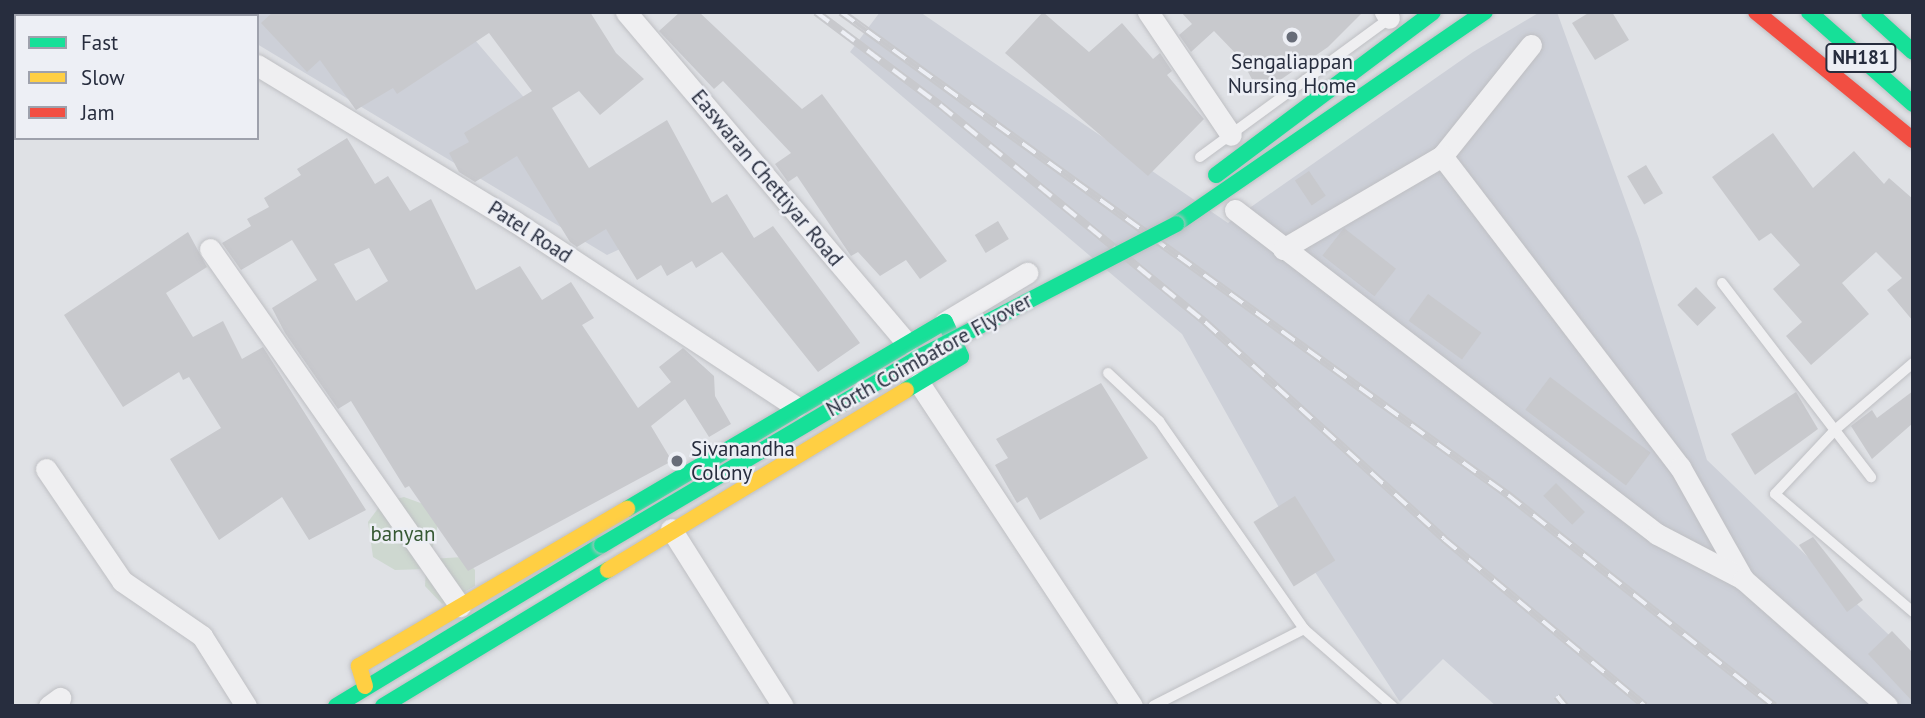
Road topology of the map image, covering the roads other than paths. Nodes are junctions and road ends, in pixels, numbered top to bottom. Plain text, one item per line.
1 (626, 12) edge
2 (1148, 12) edge
3 (1433, 12) edge
4 (1485, 12) edge
5 (1756, 12) edge
6 (1809, 12) edge
7 (1869, 12) edge
8 (1390, 14) edge
9 (1886, 27) junction
10 (1913, 38) edge
11 (1531, 45) dead end
12 (1913, 52) edge
13 (259, 66) edge
14 (1913, 104) edge
15 (1231, 135) junction
16 (1913, 139) edge
17 (1442, 156) junction
18 (1200, 157) dead end
19 (1235, 209) dead end
20 (1176, 224) junction
21 (1283, 248) junction
22 (210, 249) dead end
23 (1027, 273) dead end
24 (1722, 283) dead end
25 (945, 322) junction
26 (907, 343) junction
27 (1913, 363) edge
28 (1108, 373) dead end
29 (919, 383) junction
30 (796, 407) junction
31 (1836, 429) junction
32 (46, 469) dead end
33 (1871, 477) dead end
34 (671, 529) junction
35 (1743, 579) junction
36 (460, 606) junction
37 (1913, 612) edge
38 (1304, 629) junction
39 (365, 687) junction
40 (246, 706) edge
41 (336, 706) edge
42 (381, 706) edge
43 (783, 706) edge
44 (1132, 706) edge
45 (1153, 706) edge
46 (1392, 706) edge
47 (1887, 706) edge

1 - 26 street, Easwaran Chettiyar Road
2 - 15 street
3 - 20 main road
4 - 20 main road, North Coimbatore Flyover
5 - 16 main road
6 - 14 main road, NH181
7 - 9 main road, NH181
8 - 15 lane
9 - 10 main road
9 - 12 main road, NH181
11 - 17 street
13 - 30 street, Patel Road
15 - 18 lane
17 - 21 street
17 - 35 street
19 - 21 street
20 - 39 main road, North Coimbatore Flyover, bridge
21 - 35 street
22 - 36 street
23 - 25 street
24 - 31 lane
25 - 26 main road
25 - 29 main road
26 - 30 main road
27 - 31 lane
28 - 38 lane
29 - 34 main road
29 - 44 street
30 - 36 main road
31 - 33 lane
31 - 37 lane
32 - 40 street
34 - 42 main road
34 - 43 street
35 - 47 street
36 - 39 main road
38 - 45 lane
38 - 46 lane
39 - 41 main road, North Coimbatore Flyover
39 - 42 main road

